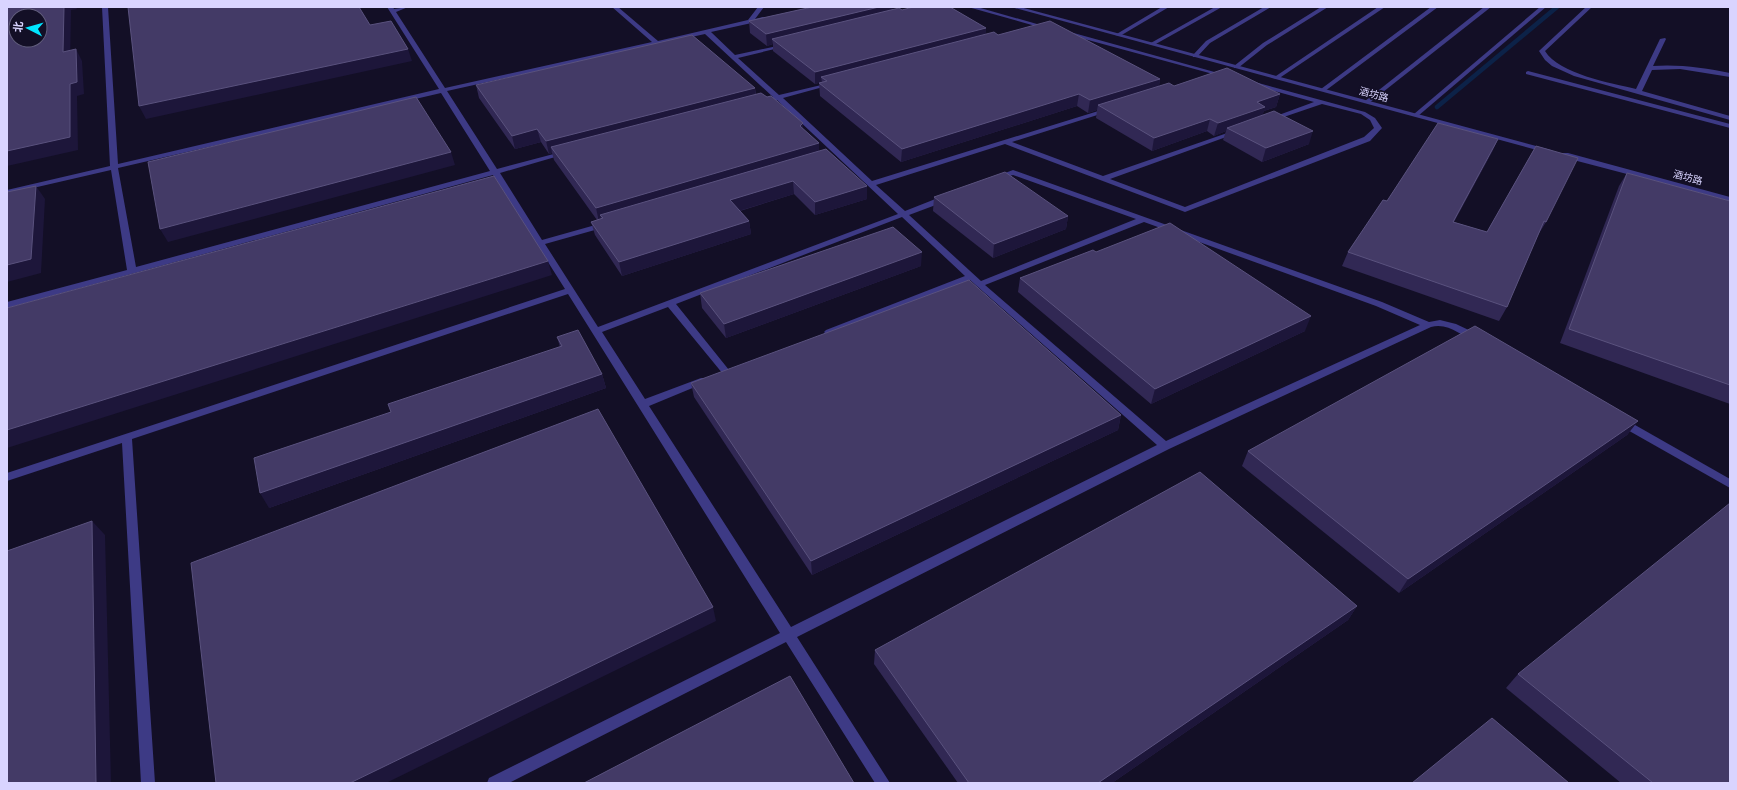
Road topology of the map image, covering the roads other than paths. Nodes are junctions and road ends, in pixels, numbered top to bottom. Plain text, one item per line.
1 (105, 7) edge
2 (405, 7) edge
3 (615, 7) edge
4 (760, 7) edge
5 (971, 7) edge
6 (1014, 7) edge
7 (1166, 7) edge
8 (1218, 7) edge
9 (1268, 7) edge
10 (1325, 7) edge
11 (1382, 7) edge
12 (1435, 7) edge
13 (1488, 7) edge
14 (1543, 7) edge
15 (1589, 7) edge
16 (391, 9) edge
17 (772, 17) edge
18 (751, 22) junction
19 (1044, 27) junction
20 (706, 31) junction
21 (1028, 31) edge
22 (1118, 35) junction
23 (1663, 40) dead end
24 (656, 42) junction
25 (794, 42) edge
26 (1152, 44) junction
27 (1195, 56) junction
28 (734, 57) junction
29 (1236, 67) junction
30 (1650, 68) junction
31 (1528, 73) dead end
32 (1221, 75) junction
33 (1730, 75) edge
34 (1276, 78) junction
35 (1236, 79) edge
36 (1206, 80) edge
37 (838, 81) edge
38 (1244, 81) edge
39 (444, 90) junction
40 (1323, 90) junction
41 (1638, 92) junction
42 (777, 98) junction
43 (1321, 102) junction
44 (1367, 102) junction
45 (754, 104) edge
46 (1116, 108) edge
47 (1416, 115) junction
48 (1730, 118) edge
49 (1263, 122) edge
50 (1730, 126) edge
51 (1248, 128) edge
52 (1005, 142) junction
53 (572, 152) edge
54 (1554, 152) edge
55 (1561, 154) edge
56 (114, 167) junction
57 (495, 172) junction
58 (1102, 179) junction
59 (991, 180) edge
60 (871, 184) junction
61 (7, 192) edge
62 (955, 194) edge
63 (1730, 199) edge
64 (904, 214) junction
65 (1144, 219) junction
66 (617, 220) edge
67 (541, 243) junction
68 (132, 271) junction
69 (971, 276) junction
70 (980, 284) junction
71 (571, 290) junction
72 (670, 303) junction
73 (7, 305) edge
74 (1428, 325) junction
75 (597, 332) junction
76 (823, 334) edge
77 (1486, 344) edge
78 (643, 404) junction
79 (1608, 414) edge
80 (127, 437) junction
81 (1165, 446) junction
82 (7, 477) edge
83 (1730, 484) edge
84 (789, 635) junction
85 (148, 783) edge
86 (494, 783) edge
87 (883, 783) edge

1 - 56 street
2 - 16 street
3 - 24 street
4 - 18 street
5 - 19 street
6 - 22 street, 酒坊路
7 - 22 street
8 - 26 street
9 - 27 street
10 - 29 street
11 - 34 street
12 - 40 street
13 - 44 street
14 - 47 street
15 - 41 street
16 - 39 street
17 - 18 street
18 - 20 street
19 - 21 street
19 - 32 street
20 - 24 street
20 - 28 street
22 - 26 street, 酒坊路
23 - 30 street
24 - 39 street
25 - 28 street
26 - 27 street, 酒坊路
27 - 29 street, 酒坊路
28 - 42 street
29 - 34 street, 酒坊路
30 - 33 street
30 - 41 street
31 - 50 street
32 - 35 street
32 - 36 street
34 - 40 street, 酒坊路
37 - 42 street
38 - 43 street
39 - 56 street
39 - 57 street
40 - 44 street, 酒坊路
41 - 48 street
42 - 45 street
42 - 60 street
43 - 49 street
43 - 58 street
44 - 47 street, 酒坊路
46 - 52 street
47 - 54 street, 酒坊路
51 - 58 street
52 - 58 street
52 - 60 street
53 - 57 street
55 - 63 street, 酒坊路
56 - 61 street
56 - 68 street
57 - 67 street
57 - 68 street
59 - 65 street
60 - 64 street
62 - 64 street
64 - 69 street
64 - 72 street
65 - 70 street
65 - 74 street
66 - 67 street
67 - 71 street
68 - 73 street
69 - 70 street
69 - 76 street
70 - 81 street
71 - 75 street
71 - 80 street
72 - 75 street
72 - 78 street
74 - 77 street
74 - 81 street
75 - 78 street
78 - 84 street
79 - 83 street
80 - 82 street
80 - 85 street
81 - 84 street
84 - 86 street
84 - 87 street

